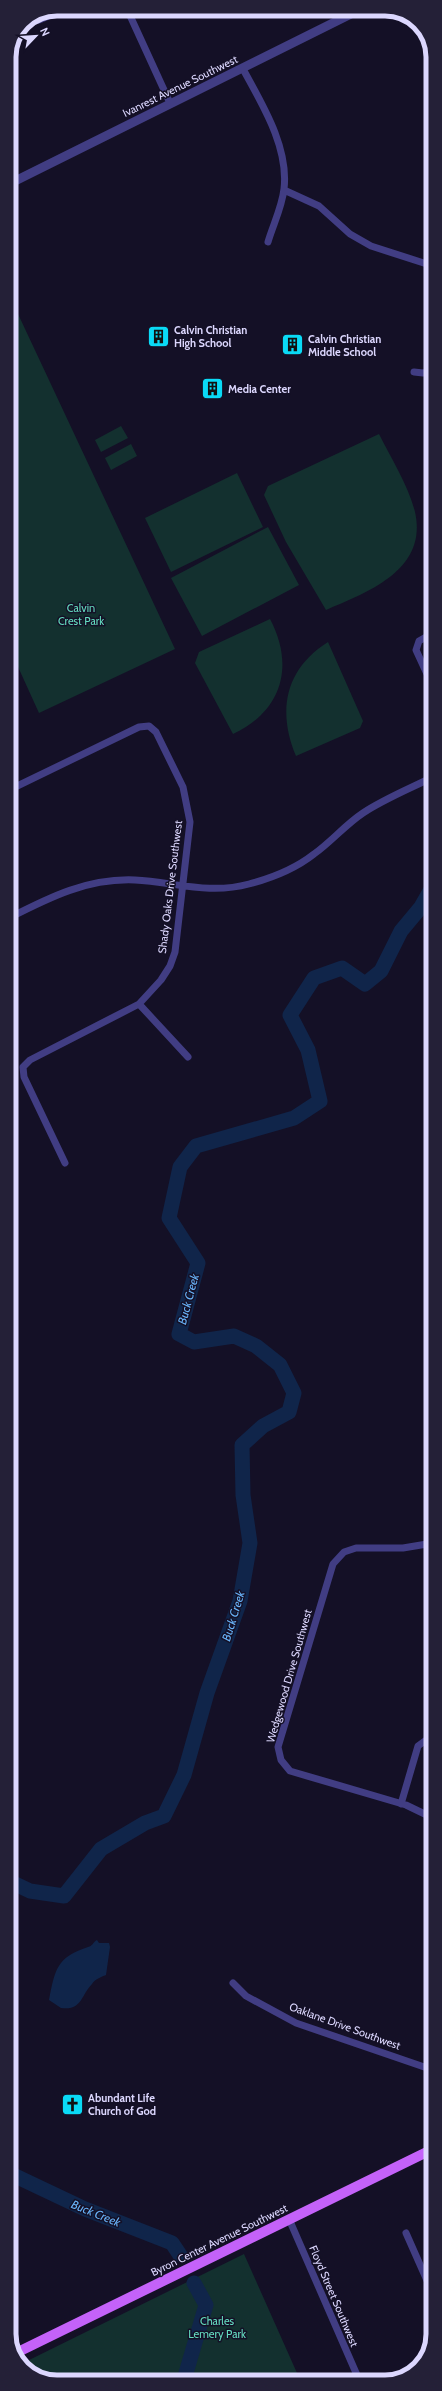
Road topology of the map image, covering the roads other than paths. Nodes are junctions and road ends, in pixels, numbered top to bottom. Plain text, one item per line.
1 (129, 16) edge
2 (347, 16) edge
3 (243, 69) junction
4 (170, 103) junction
5 (16, 180) edge
6 (284, 190) junction
7 (268, 242) dead end
8 (426, 264) edge
9 (414, 372) dead end
10 (426, 372) edge
11 (426, 637) edge
12 (426, 672) edge
13 (426, 781) edge
14 (16, 786) edge
15 (183, 888) junction
16 (16, 914) edge
17 (139, 1004) junction
18 (188, 1057) dead end
19 (64, 1163) dead end
20 (426, 1545) edge
21 (426, 1740) edge
22 (401, 1804) junction
23 (426, 1815) edge
24 (233, 1983) dead end
25 (426, 2068) edge
26 (426, 2152) edge
27 (289, 2219) junction
28 (406, 2233) dead end
29 (426, 2278) edge
30 (20, 2351) edge
31 (357, 2375) edge

1 - 4 street
2 - 3 street, Ivanrest Avenue Southwest
3 - 4 street, Ivanrest Avenue Southwest
3 - 6 street
4 - 5 street, Ivanrest Avenue Southwest
6 - 7 street
6 - 8 street
9 - 10 street
11 - 12 street
13 - 15 street
14 - 15 street, Shady Oaks Drive Southwest
15 - 16 street
15 - 17 street, Shady Oaks Drive Southwest
17 - 18 street
17 - 19 street, Shady Oaks Drive Southwest
20 - 22 street, Wedgewood Drive Southwest
21 - 22 street
22 - 23 street, Wedgewood Drive Southwest
24 - 25 street, Oaklane Drive Southwest
26 - 27 main road, Byron Center Avenue Southwest
27 - 30 main road, Byron Center Avenue Southwest
27 - 31 street, Floyd Street Southwest
28 - 29 street

